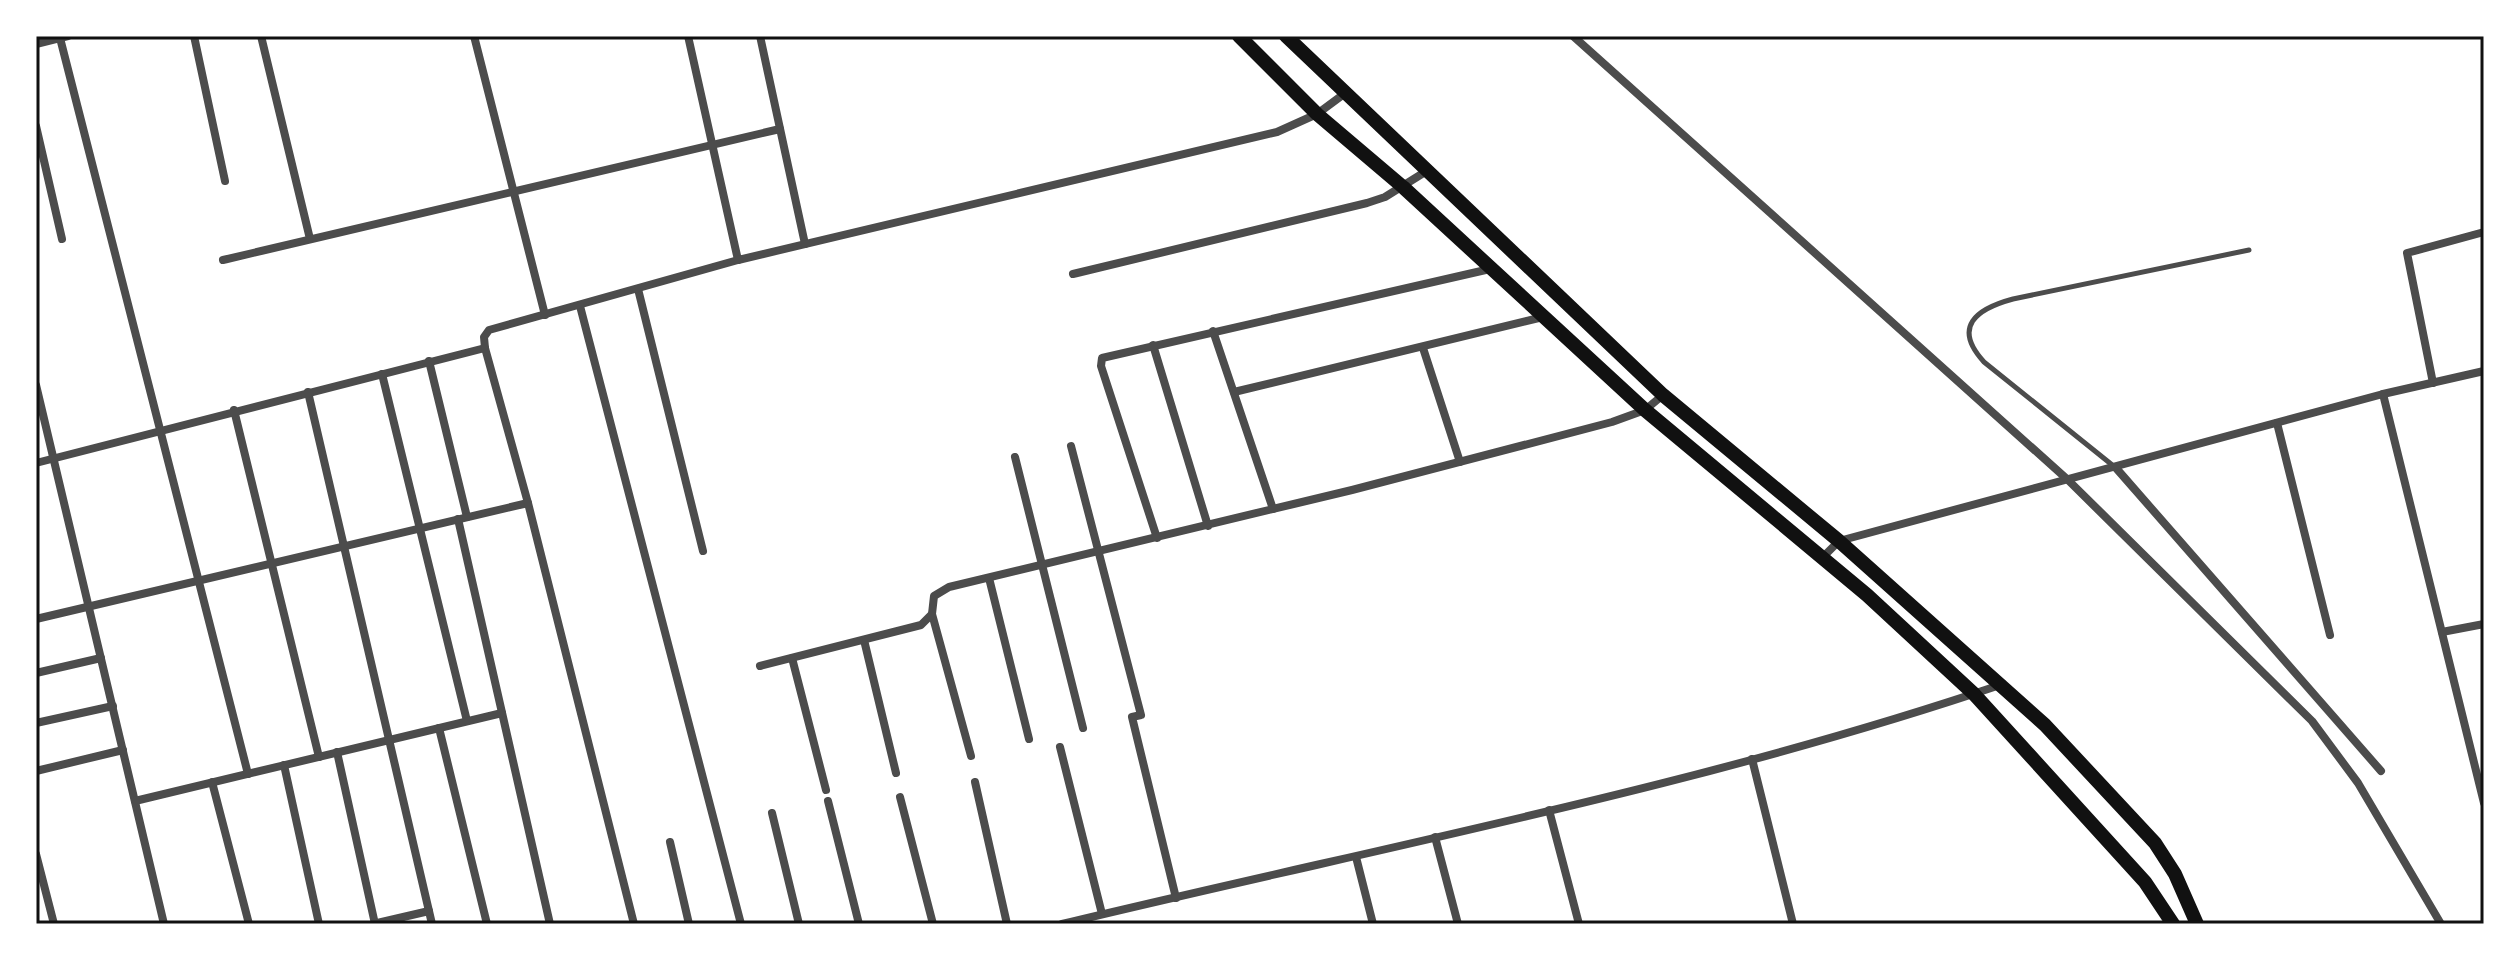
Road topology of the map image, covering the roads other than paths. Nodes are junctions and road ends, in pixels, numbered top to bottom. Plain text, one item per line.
1 (194, 36) edge
2 (261, 36) edge
3 (474, 36) edge
4 (688, 36) edge
5 (760, 36) edge
6 (1239, 36) edge
7 (1286, 36) edge
8 (1573, 36) edge
9 (64, 37) edge
10 (36, 44) edge
11 (1344, 94) junction
12 (1317, 114) junction
13 (36, 126) edge
14 (780, 129) junction
15 (712, 145) junction
16 (1425, 172) junction
17 (225, 181) dead end
18 (1403, 187) junction
19 (513, 189) junction
20 (2484, 232) edge
21 (62, 239) dead end
22 (310, 239) junction
23 (805, 244) junction
24 (2249, 250) dead end
25 (223, 260) dead end
26 (738, 260) junction
27 (1490, 269) junction
28 (1073, 274) dead end
29 (638, 289) junction
30 (580, 306) junction
31 (545, 315) junction
32 (1543, 317) junction
33 (1213, 331) junction
34 (1153, 345) junction
35 (485, 348) junction
36 (1423, 348) junction
37 (429, 361) junction
38 (2484, 371) edge
39 (382, 374) junction
40 (2433, 383) junction
41 (36, 385) edge
42 (308, 392) junction
43 (1234, 392) junction
44 (2383, 394) junction
45 (1663, 395) junction
46 (234, 410) junction
47 (1645, 410) junction
48 (2277, 423) junction
49 (159, 430) junction
50 (1071, 446) dead end
51 (1015, 457) dead end
52 (54, 458) junction
53 (1460, 462) junction
54 (36, 463) edge
55 (2116, 468) junction
56 (2068, 480) junction
57 (528, 503) junction
58 (1273, 509) junction
59 (462, 518) junction
60 (1208, 526) junction
61 (420, 528) junction
62 (1157, 538) junction
63 (1839, 541) junction
64 (345, 546) junction
65 (703, 551) dead end
66 (1100, 552) junction
67 (1822, 558) junction
68 (271, 563) junction
69 (1042, 566) junction
70 (989, 578) junction
71 (199, 580) junction
72 (90, 606) junction
73 (932, 614) junction
74 (36, 619) edge
75 (2484, 624) edge
76 (2442, 632) junction
77 (2330, 635) dead end
78 (864, 640) junction
79 (101, 658) junction
80 (792, 658) junction
81 (760, 666) dead end
82 (36, 673) edge
83 (2003, 684) junction
84 (1974, 694) junction
85 (113, 706) junction
86 (502, 713) junction
87 (467, 721) junction
88 (36, 723) edge
89 (439, 728) junction
90 (1083, 728) dead end
91 (1029, 739) dead end
92 (390, 740) junction
93 (1060, 747) dead end
94 (123, 750) junction
95 (337, 752) junction
96 (971, 756) dead end
97 (319, 757) junction
98 (1752, 759) junction
99 (284, 765) junction
100 (36, 771) edge
101 (2381, 771) dead end
102 (896, 773) dead end
103 (248, 774) junction
104 (212, 782) junction
105 (975, 782) dead end
106 (826, 790) dead end
107 (900, 797) dead end
108 (135, 801) junction
109 (828, 801) dead end
110 (2484, 803) edge
111 (1549, 810) junction
112 (772, 813) dead end
113 (1435, 837) junction
114 (670, 842) dead end
115 (36, 854) edge
116 (1356, 857) junction
117 (1176, 898) junction
118 (429, 911) junction
119 (1102, 914) junction
120 (54, 924) edge
121 (164, 924) edge
122 (249, 924) edge
123 (319, 924) edge
124 (374, 924) edge
125 (432, 924) edge
126 (487, 924) edge
127 (550, 924) edge
128 (634, 924) edge
129 (689, 924) edge
130 (741, 924) edge
131 (799, 924) edge
132 (859, 924) edge
133 (933, 924) edge
134 (1007, 924) edge
135 (1062, 924) edge
136 (1373, 924) edge
137 (1458, 924) edge
138 (1579, 924) edge
139 (1793, 924) edge
140 (2173, 924) edge
141 (2197, 924) edge
142 (2441, 924) edge

1 - 17 street
2 - 22 street
3 - 19 street
4 - 15 street
5 - 14 street
6 - 12 main road
7 - 11 main road
8 - 56 street
9 - 10 street
9 - 49 street
11 - 12 street
11 - 16 main road
12 - 18 main road
12 - 23 street
13 - 21 street
14 - 15 street
14 - 23 street
15 - 19 street
15 - 26 street
16 - 18 street
16 - 45 main road
18 - 27 main road
18 - 28 street
19 - 22 street
19 - 31 street
20 - 40 street
22 - 25 street
23 - 26 street
24 - 55 lane
26 - 29 street
27 - 32 main road
27 - 33 street
29 - 30 street
29 - 65 street
30 - 31 street
30 - 130 street
31 - 35 street
32 - 36 street
32 - 47 main road
33 - 34 street
33 - 43 street
34 - 60 street
34 - 62 street
35 - 37 street
35 - 57 street
36 - 43 street
36 - 53 street
37 - 39 street
37 - 59 street
38 - 40 street
39 - 42 street
39 - 61 street
40 - 44 street
41 - 52 street
42 - 46 street
42 - 64 street
43 - 58 street
44 - 48 street
44 - 76 street
45 - 47 street
45 - 63 main road
46 - 49 street
46 - 68 street
47 - 53 street
47 - 67 main road
48 - 55 street
48 - 77 street
49 - 52 street
49 - 71 street
50 - 66 street
51 - 69 street
52 - 54 street
52 - 72 street
53 - 58 street
55 - 56 street
55 - 101 street
56 - 63 street
56 - 142 street
57 - 59 street
57 - 128 street
58 - 60 street
59 - 61 street
59 - 86 street
60 - 62 street
61 - 64 street
61 - 87 street
62 - 66 street
63 - 67 street
63 - 83 main road
64 - 68 street
64 - 92 street
66 - 69 street
66 - 117 street
67 - 84 main road
68 - 71 street
68 - 97 street
69 - 70 street
69 - 90 street
70 - 73 street
70 - 91 street
71 - 72 street
71 - 103 street
72 - 74 street
72 - 79 street
73 - 78 street
73 - 96 street
75 - 76 street
76 - 110 street
78 - 80 street
78 - 102 street
79 - 82 street
79 - 85 street
80 - 81 street
80 - 106 street
83 - 84 street
83 - 141 main road
84 - 98 street
84 - 140 main road
85 - 88 street
85 - 94 street
86 - 87 street
86 - 127 street
87 - 89 street
89 - 92 street
89 - 126 street
92 - 95 street
92 - 118 street
93 - 119 street
94 - 100 street
94 - 108 street
95 - 97 street
95 - 124 street
97 - 99 street
98 - 111 street
98 - 139 street
99 - 103 street
99 - 123 street
103 - 104 street
104 - 108 street
104 - 122 street
105 - 134 street
107 - 133 street
108 - 121 street
109 - 132 street
111 - 113 street
111 - 138 street
112 - 131 street
113 - 116 street
113 - 137 street
114 - 129 street
115 - 120 street
116 - 117 street
116 - 136 street
117 - 119 street
118 - 124 street
118 - 125 street
119 - 135 street

